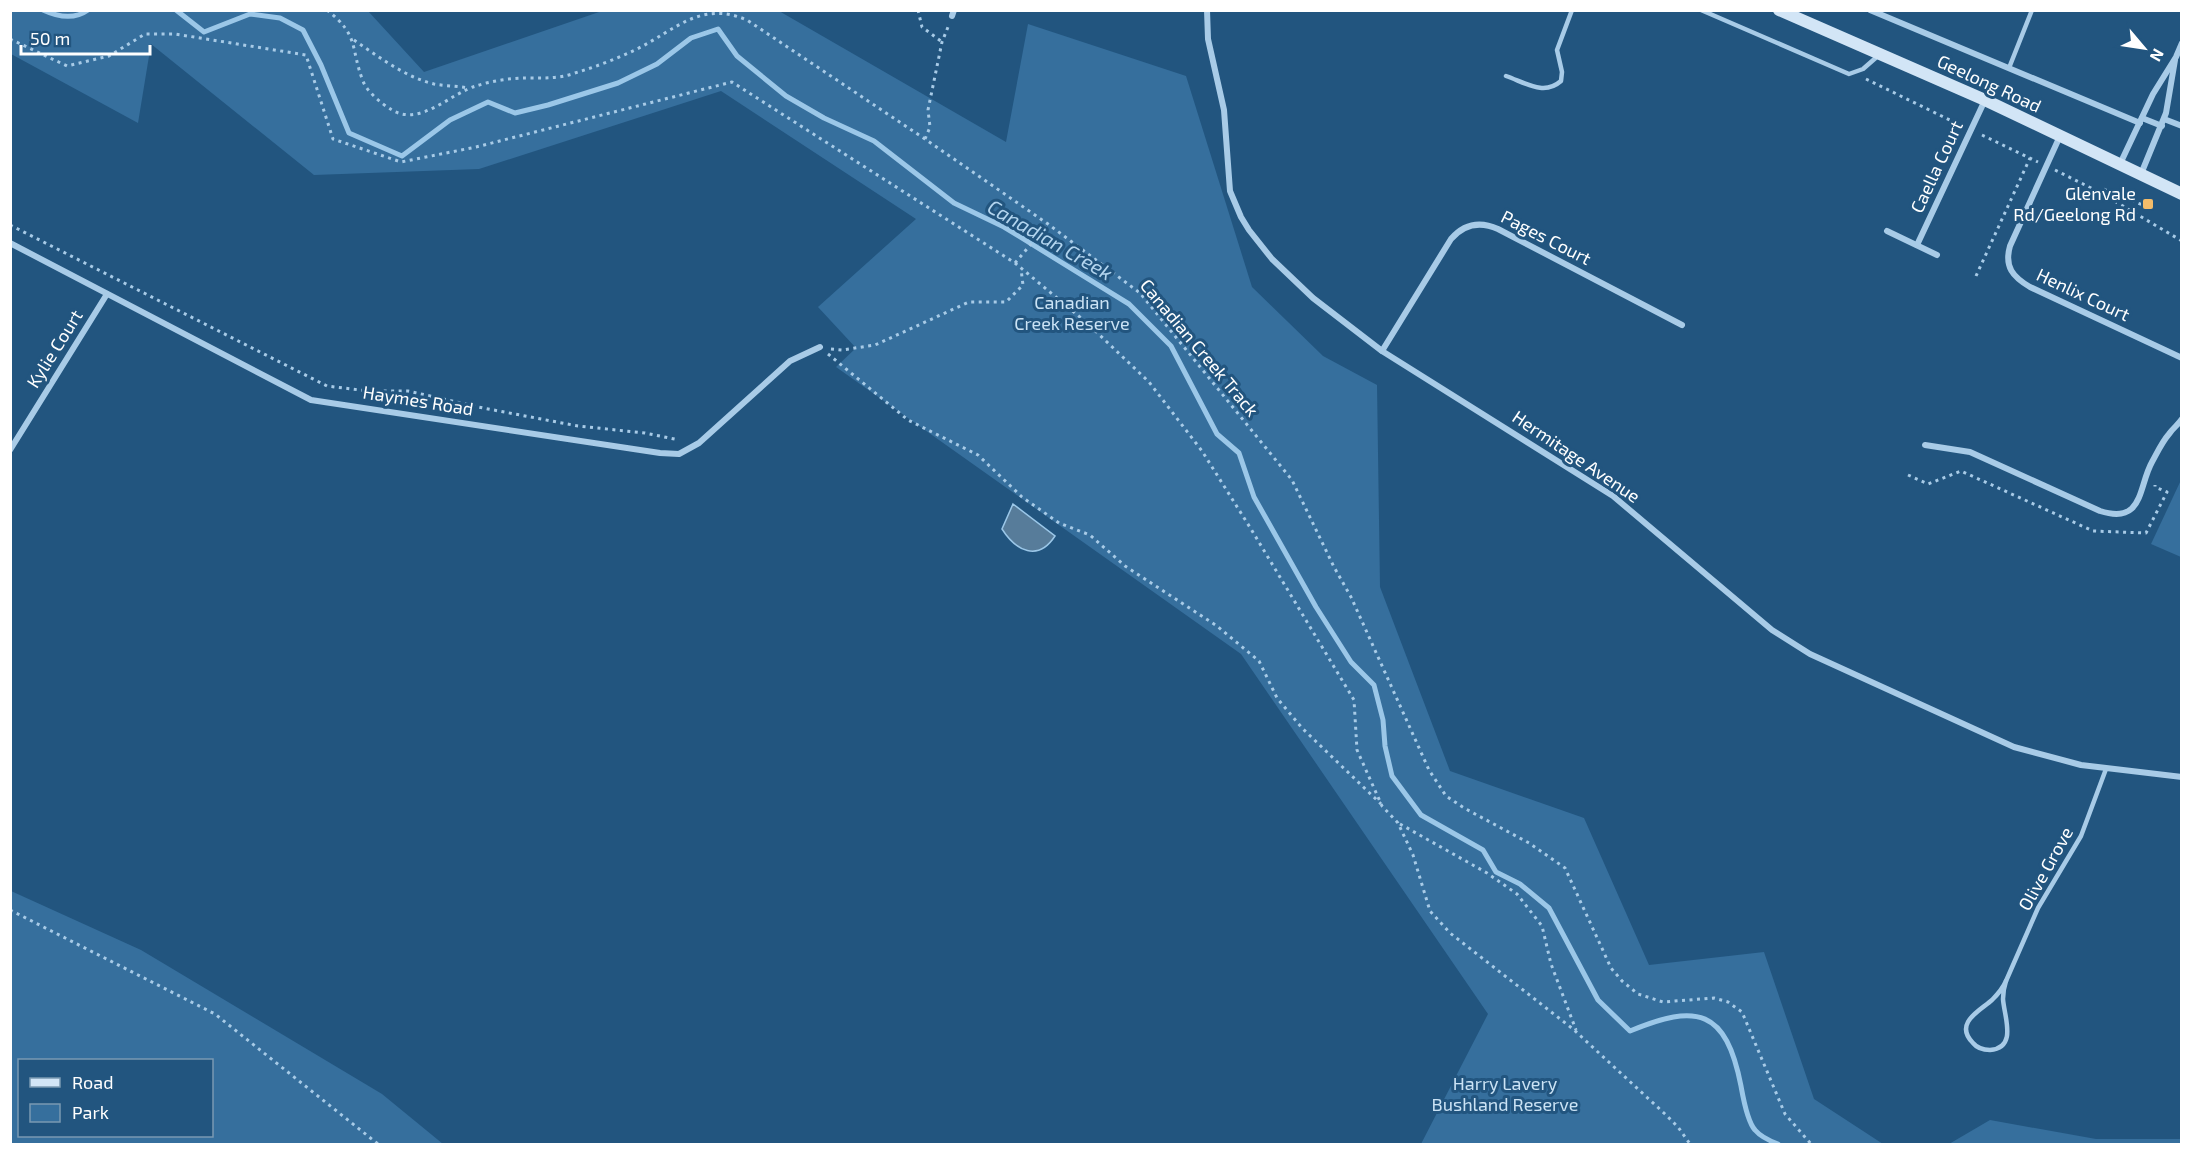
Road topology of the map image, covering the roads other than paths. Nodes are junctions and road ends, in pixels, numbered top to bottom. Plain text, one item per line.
1 (1207, 10) edge
2 (1572, 10) edge
3 (1701, 10) edge
4 (1779, 10) edge
5 (1870, 10) edge
6 (2032, 10) edge
7 (2181, 43) edge
8 (1881, 54) junction
9 (2176, 57) junction
10 (2009, 68) junction
11 (1506, 76) dead end
12 (1985, 100) junction
13 (2141, 120) junction
14 (2163, 122) junction
15 (2181, 126) edge
16 (2060, 136) junction
17 (2120, 165) junction
18 (2141, 174) junction
19 (2181, 194) edge
20 (1887, 231) dead end
21 (10, 243) edge
22 (1917, 246) junction
23 (1937, 255) dead end
24 (107, 294) junction
25 (1682, 325) dead end
26 (820, 347) road end
27 (1383, 351) junction
28 (2181, 358) edge
29 (2181, 419) edge
30 (1925, 445) dead end
31 (10, 450) edge
32 (2106, 769) junction
33 (2181, 777) edge
34 (2006, 981) junction

1 - 27 street, Hermitage Avenue
2 - 11 lane
3 - 8 lane
4 - 8 main road, Geelong Road
5 - 10 street
6 - 10 lane
7 - 9 street
8 - 12 main road, Geelong Road
9 - 13 street
9 - 14 street
10 - 13 street
12 - 16 main road, Geelong Road
12 - 22 street, Caella Court
13 - 14 street
13 - 17 street
14 - 15 street
14 - 18 street
16 - 17 main road, Geelong Road
16 - 28 street, Henlix Court
17 - 18 main road, Geelong Road
18 - 19 main road, Geelong Road
20 - 22 street
21 - 24 street, Haymes Road
22 - 23 street
24 - 26 street, Haymes Road
24 - 31 street, Kylie Court
25 - 27 street, Pages Court
27 - 32 street, Hermitage Avenue
29 - 30 street
32 - 33 street, Hermitage Avenue
32 - 34 lane, Olive Grove
34 - 34 lane, Olive Grove

